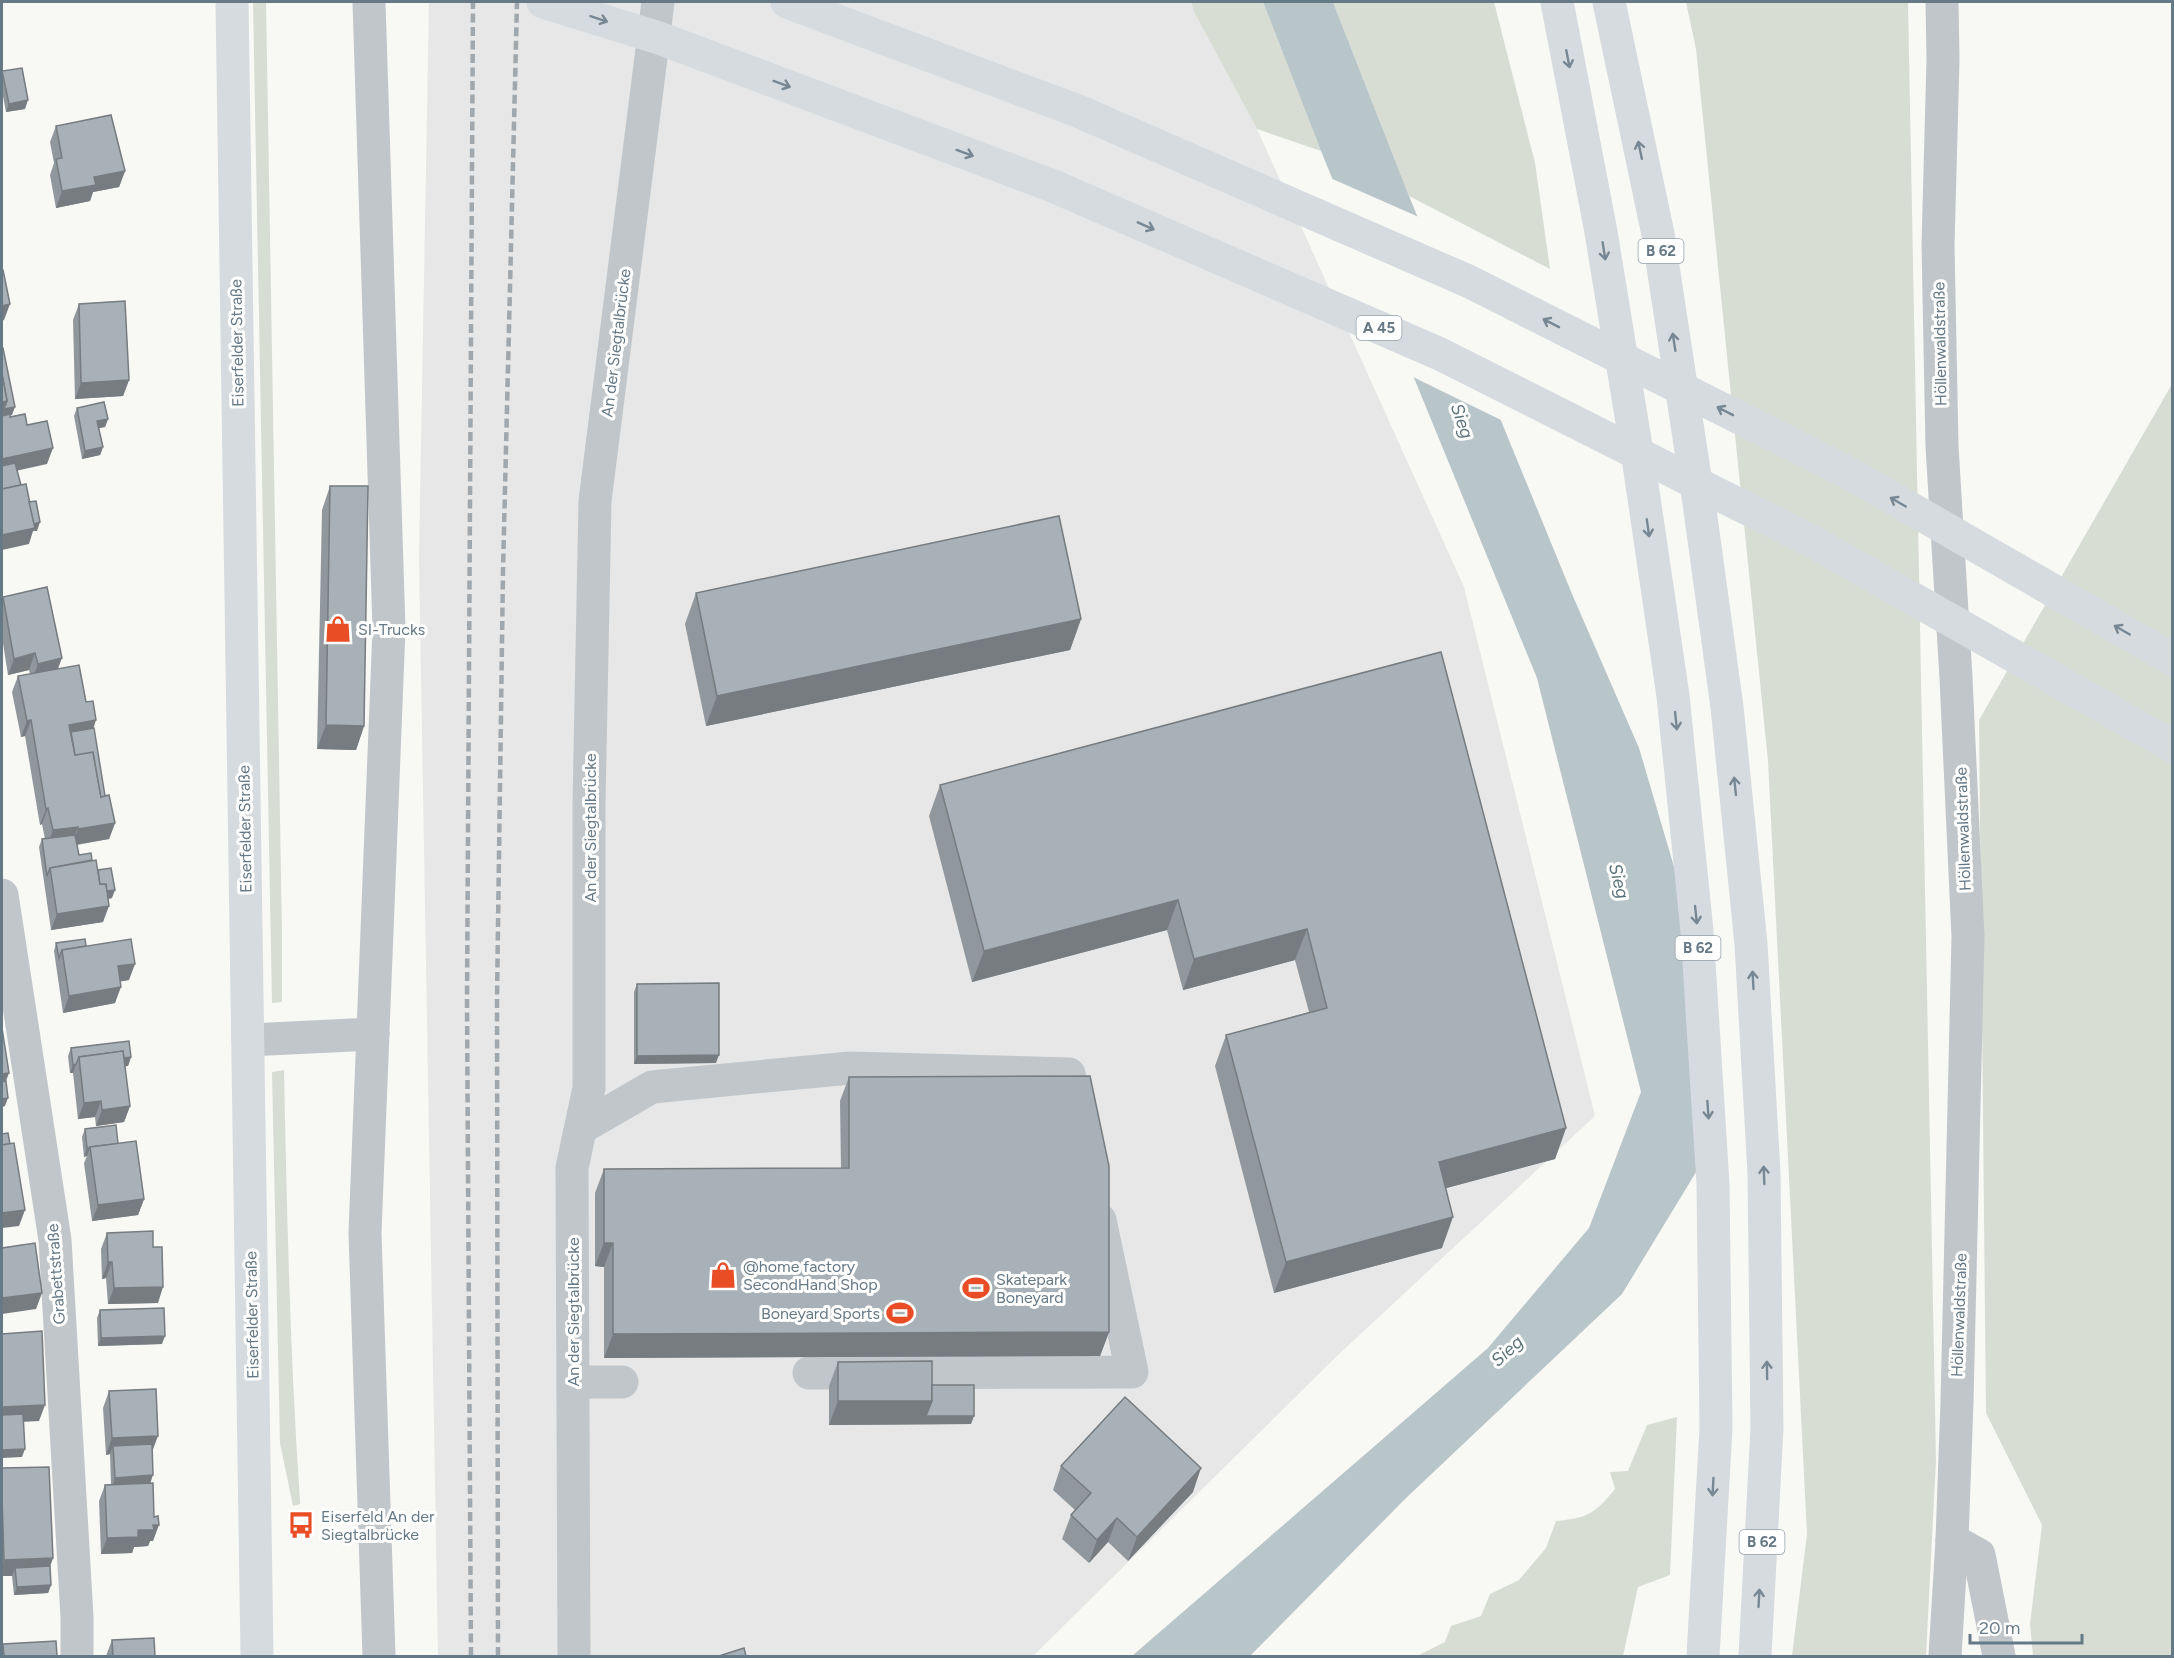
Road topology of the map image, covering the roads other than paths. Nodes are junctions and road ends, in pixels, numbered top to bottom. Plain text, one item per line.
1 (232, 2) edge
2 (369, 2) edge
3 (543, 2) edge
4 (658, 2) edge
5 (787, 2) edge
6 (1557, 2) edge
7 (1609, 2) edge
8 (1942, 2) edge
9 (2172, 659) edge
10 (2172, 746) edge
11 (2, 896) edge
12 (373, 1034) junction
13 (248, 1040) junction
14 (1075, 1100) edge
15 (581, 1128) junction
16 (1100, 1220) edge
17 (809, 1373) dead end
18 (573, 1382) junction
19 (622, 1382) dead end
20 (1952, 1540) junction
21 (77, 1656) edge
22 (257, 1656) edge
23 (379, 1656) edge
24 (574, 1656) edge
25 (1703, 1656) edge
26 (1755, 1656) edge
27 (1945, 1656) edge
28 (1999, 1656) edge

1 - 13 main road, Eiserfelder Straße
2 - 12 street
3 -> 10 main road, A 45
4 - 15 street, An der Siegtalbrücke
9 -> 5 main road
6 -> 25 main road, B 62
26 -> 7 main road, B 62
8 - 20 street, Höllenwaldstraße
11 - 21 street, Grabettstraße
12 - 13 street
12 - 23 street
13 - 22 main road, Eiserfelder Straße
14 - 15 street
15 - 18 street, An der Siegtalbrücke
16 - 17 street
18 - 19 street
18 - 24 street, An der Siegtalbrücke
20 - 27 street, Höllenwaldstraße
20 - 28 street

